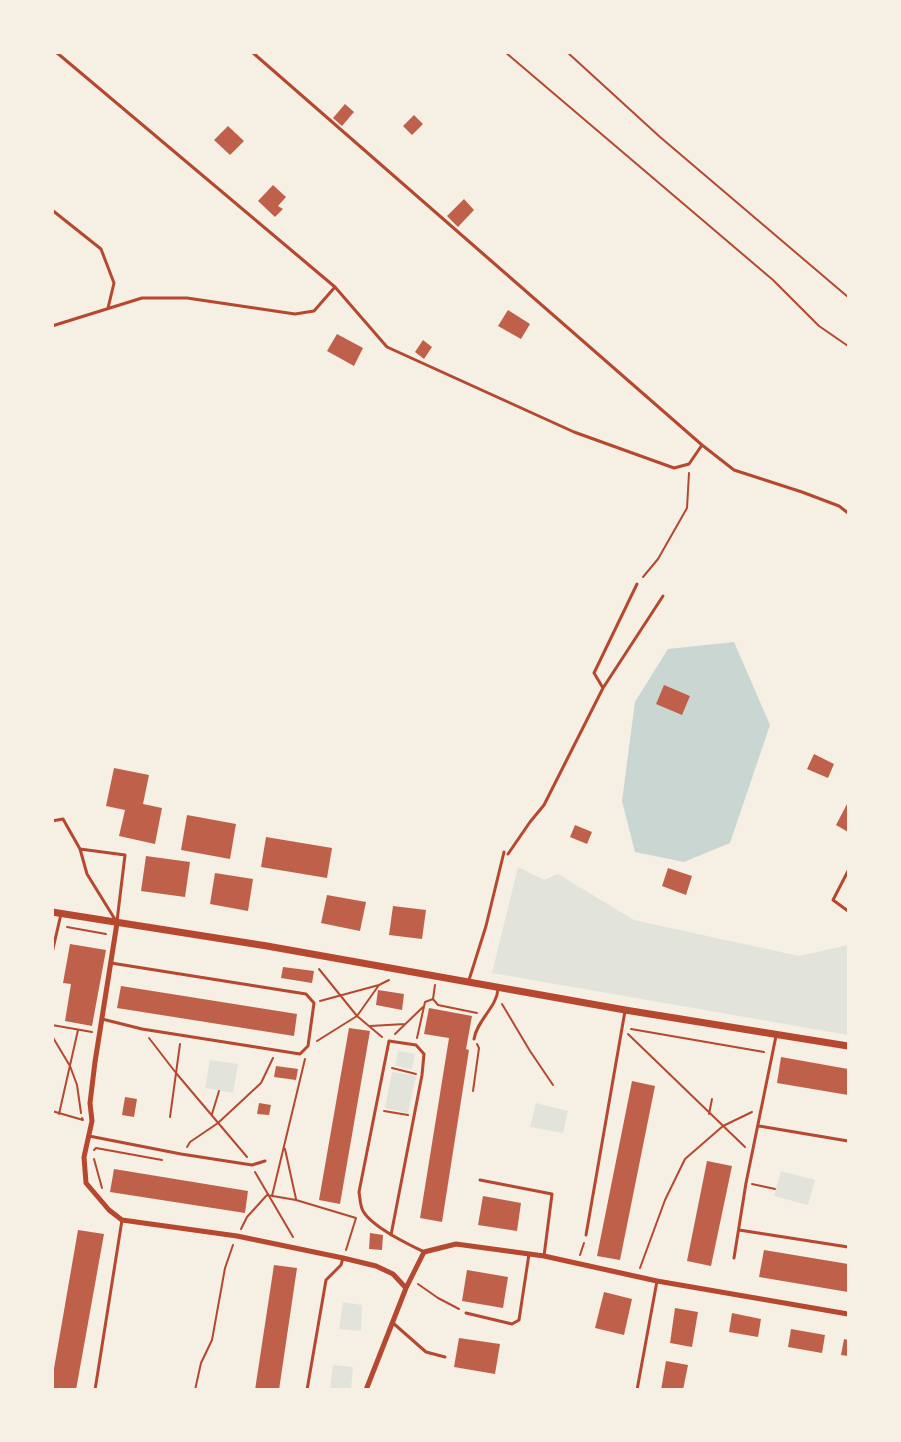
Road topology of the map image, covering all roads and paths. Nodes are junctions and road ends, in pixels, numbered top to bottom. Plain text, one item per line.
1 (56, 52) edge
2 (252, 52) edge
3 (504, 52) edge
4 (567, 52) edge
5 (52, 210) edge
6 (335, 287) junction
7 (849, 297) edge
8 (108, 308) junction
9 (52, 326) edge
10 (849, 346) edge
11 (702, 445) junction
12 (689, 464) junction
13 (849, 513) edge
14 (637, 584) joint
15 (663, 596) dead end
16 (603, 688) junction
17 (52, 821) edge
18 (80, 849) junction
19 (849, 871) edge
20 (849, 911) edge
21 (52, 912) edge
22 (61, 914) junction
23 (117, 923) junction
24 (58, 926) junction
25 (114, 935) junction
26 (52, 952) edge
27 (111, 963) junction
28 (319, 969) dead end
29 (389, 980) dead end
30 (469, 982) junction
31 (435, 985) dead end
32 (379, 986) junction
33 (498, 987) junction
34 (340, 994) junction
35 (498, 996) junction
36 (433, 999) junction
37 (314, 1003) junction
38 (423, 1007) junction
39 (625, 1010) junction
40 (357, 1016) junction
41 (482, 1018) junction
42 (102, 1019) junction
43 (52, 1024) edge
44 (405, 1024) junction
45 (370, 1026) junction
46 (622, 1028) junction
47 (142, 1029) junction
48 (78, 1030) junction
49 (92, 1032) dead end
50 (776, 1034) junction
51 (181, 1035) junction
52 (52, 1036) edge
53 (474, 1039) joint
54 (389, 1041) junction
55 (416, 1045) junction
56 (308, 1046) junction
57 (849, 1047) edge
58 (277, 1050) junction
59 (768, 1052) dead end
60 (70, 1066) junction
61 (385, 1067) junction
62 (176, 1073) junction
63 (422, 1075) junction
64 (553, 1085) dead end
65 (219, 1090) dead end
66 (473, 1091) dead end
67 (712, 1099) dead end
68 (377, 1109) junction
69 (757, 1109) dead end
70 (52, 1111) edge
71 (59, 1114) junction
72 (212, 1114) junction
73 (709, 1114) junction
74 (413, 1116) junction
75 (170, 1117) dead end
76 (218, 1123) junction
77 (723, 1126) junction
78 (758, 1126) junction
79 (89, 1136) junction
80 (849, 1141) edge
81 (284, 1146) junction
82 (753, 1151) junction
83 (182, 1154) junction
84 (249, 1159) dead end
85 (265, 1161) dead end
86 (256, 1174) dead end
87 (480, 1180) dead end
88 (746, 1183) junction
89 (776, 1189) dead end
90 (267, 1195) junction
91 (272, 1196) junction
92 (105, 1198) dead end
93 (296, 1200) junction
94 (122, 1220) junction
95 (739, 1230) junction
96 (391, 1235) junction
97 (586, 1235) joint
98 (237, 1236) junction
99 (849, 1247) edge
100 (298, 1248) junction
101 (424, 1252) junction
102 (529, 1254) junction
103 (544, 1256) junction
104 (343, 1258) junction
105 (734, 1258) dead end
106 (578, 1264) junction
107 (637, 1277) junction
108 (411, 1279) junction
109 (657, 1281) junction
110 (406, 1288) junction
111 (466, 1313) joint
112 (849, 1314) edge
113 (392, 1322) junction
114 (445, 1357) dead end
115 (95, 1389) edge
116 (195, 1389) edge
117 (307, 1389) edge
118 (366, 1389) edge
119 (637, 1389) edge

1 - 6 lane
2 - 11 lane
3 - 10 path
4 - 7 path
5 - 8 lane
6 - 8 lane
6 - 12 lane
8 - 9 lane
11 - 12 lane
11 - 13 lane
12 - 14 path
14 - 16 lane
15 - 16 lane
16 - 30 lane
17 - 18 lane
18 - 23 lane
18 - 23 lane
19 - 20 lane
21 - 22 street
22 - 23 street
22 - 24 lane
23 - 25 street
23 - 30 street
24 - 25 path
24 - 26 lane
25 - 27 street
27 - 37 lane
27 - 42 street
28 - 34 path
29 - 32 path
30 - 33 street
31 - 36 path
32 - 34 path
32 - 40 path
33 - 35 lane
33 - 39 street
34 - 37 path
34 - 40 path
35 - 41 lane
35 - 64 path
36 - 38 path
36 - 41 path
37 - 56 lane
38 - 44 path
38 - 55 path
39 - 46 lane
39 - 50 street
40 - 45 path
40 - 56 path
41 - 53 lane
42 - 47 lane
42 - 79 street
43 - 48 path
44 - 45 path
44 - 54 path
45 - 54 path
46 - 59 path
46 - 73 path
46 - 97 lane
47 - 51 lane
47 - 62 path
48 - 49 path
48 - 60 path
50 - 57 street
50 - 78 lane
51 - 58 lane
51 - 62 path
52 - 60 path
53 - 66 path
54 - 55 lane
54 - 61 lane
55 - 63 lane
56 - 58 lane
56 - 81 path
58 - 76 path
60 - 71 path
60 - 71 path
61 - 63 path
61 - 68 lane
62 - 72 path
62 - 75 path
63 - 74 lane
65 - 72 path
67 - 73 path
68 - 74 path
68 - 96 lane
69 - 77 path
70 - 71 path
72 - 76 path
73 - 77 path
74 - 96 lane
76 - 83 path
76 - 84 path
77 - 82 path
77 - 107 path
78 - 80 lane
78 - 82 lane
79 - 83 lane
79 - 92 path
79 - 94 street
81 - 91 path
81 - 93 path
82 - 88 lane
83 - 85 lane
86 - 90 path
87 - 103 lane
88 - 89 path
88 - 95 lane
90 - 91 path
90 - 98 path
90 - 100 path
91 - 93 path
93 - 104 path
94 - 98 street
94 - 115 lane
95 - 99 lane
95 - 105 lane
96 - 101 lane
97 - 106 path
98 - 100 street
98 - 116 path
100 - 104 street
101 - 102 street
101 - 108 street
102 - 103 street
102 - 111 lane
103 - 106 street
104 - 110 street
104 - 117 lane
106 - 107 street
107 - 109 street
108 - 110 street
108 - 111 path
109 - 112 street
109 - 119 lane
110 - 113 street
113 - 114 lane
113 - 118 street

